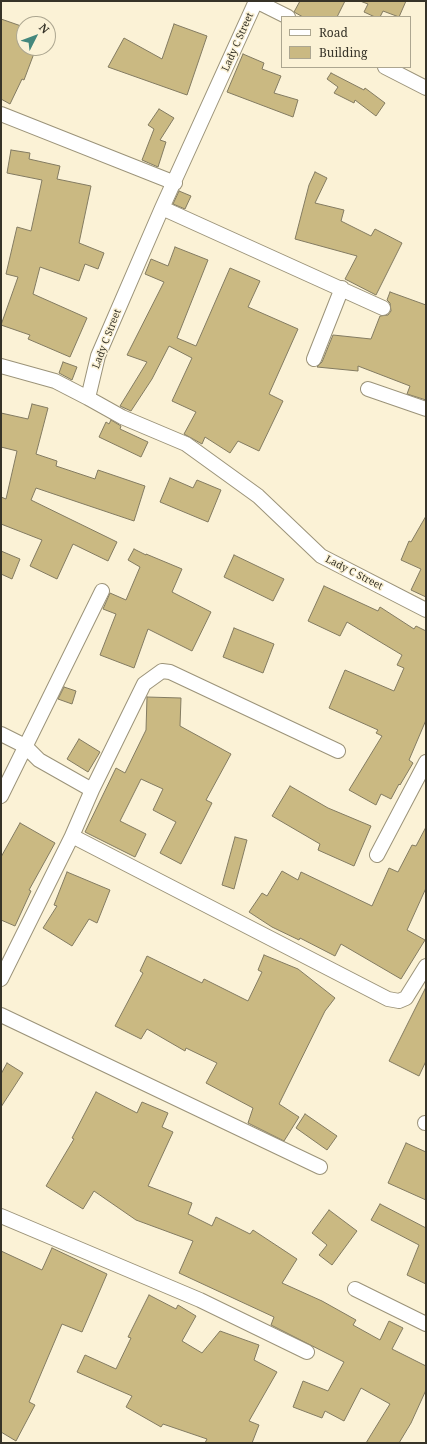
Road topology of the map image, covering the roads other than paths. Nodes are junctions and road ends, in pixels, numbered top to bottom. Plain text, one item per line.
1 (256, 1) edge
2 (286, 16) edge
3 (387, 68) edge
4 (426, 88) edge
5 (1, 114) edge
6 (175, 183) junction
7 (162, 208) junction
8 (342, 288) junction
9 (383, 308) dead end
10 (314, 359) dead end
11 (1, 366) edge
12 (368, 389) dead end
13 (88, 398) junction
14 (426, 410) edge
15 (102, 592) dead end
16 (426, 610) edge
17 (1, 734) edge
18 (26, 746) junction
19 (338, 751) dead end
20 (426, 762) edge
21 (92, 790) junction
22 (1, 796) edge
23 (72, 836) junction
24 (377, 855) dead end
25 (426, 966) edge
26 (1, 979) edge
27 (1, 1016) edge
28 (320, 1167) dead end
29 (1, 1216) edge
30 (355, 1289) dead end
31 (426, 1324) edge
32 (307, 1352) dead end

1 - 2 street
1 - 6 street, Lady C Street
3 - 4 street
5 - 6 street
6 - 7 street, Lady C Street
7 - 8 street
7 - 13 street, Lady C Street
8 - 9 street
8 - 10 street
11 - 13 street
12 - 14 street
13 - 16 street, Lady C Street
15 - 18 street
17 - 18 street
18 - 21 street
18 - 22 street
19 - 21 street
20 - 24 street
21 - 23 street
23 - 25 street
23 - 26 street
27 - 28 street
29 - 32 street
30 - 31 street

